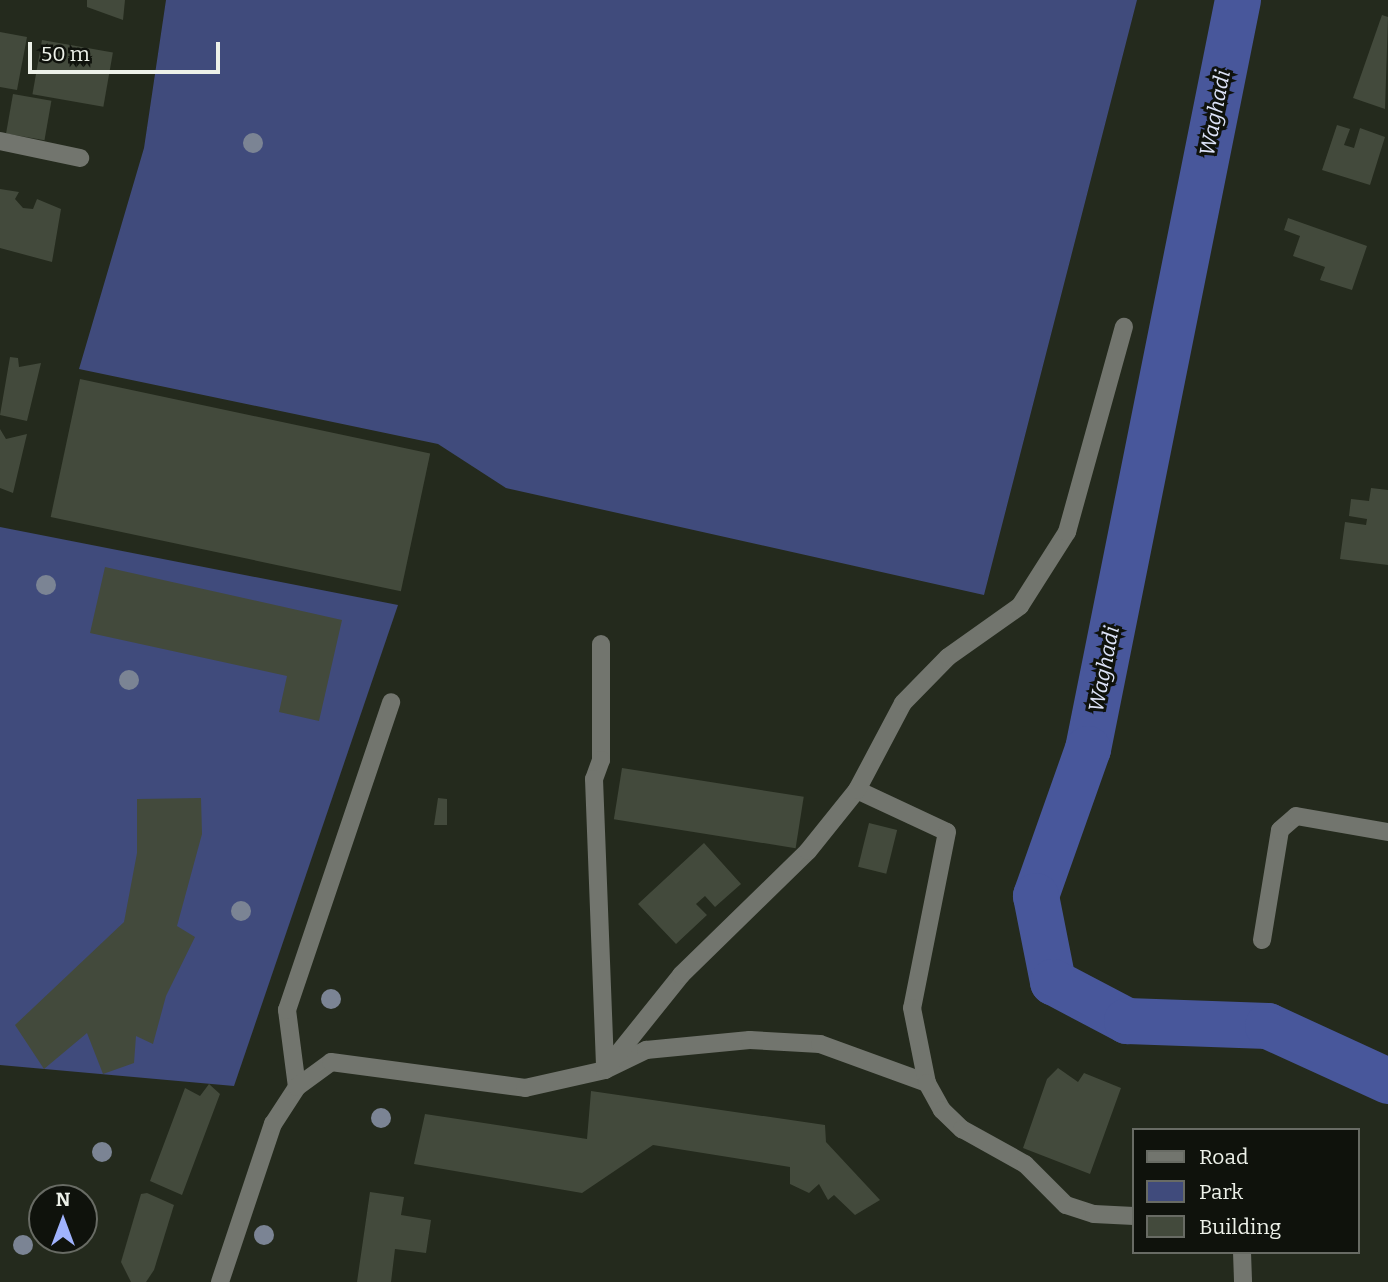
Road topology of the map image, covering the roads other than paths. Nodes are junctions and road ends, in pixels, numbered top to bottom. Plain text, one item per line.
1 (0, 141) edge
2 (80, 158) dead end
3 (1124, 327) dead end
4 (601, 644) dead end
5 (391, 702) dead end
6 (857, 790) junction
7 (1388, 832) edge
8 (1262, 940) dead end
9 (605, 1070) junction
10 (927, 1083) junction
11 (297, 1087) junction
12 (1132, 1216) edge
13 (1242, 1254) edge
14 (220, 1282) edge
15 (1243, 1282) edge

1 - 2 street
3 - 6 street
4 - 9 street
5 - 11 street
6 - 9 street
6 - 10 street
7 - 8 street
9 - 10 street
9 - 11 street
10 - 12 street
11 - 14 street
13 - 15 street

